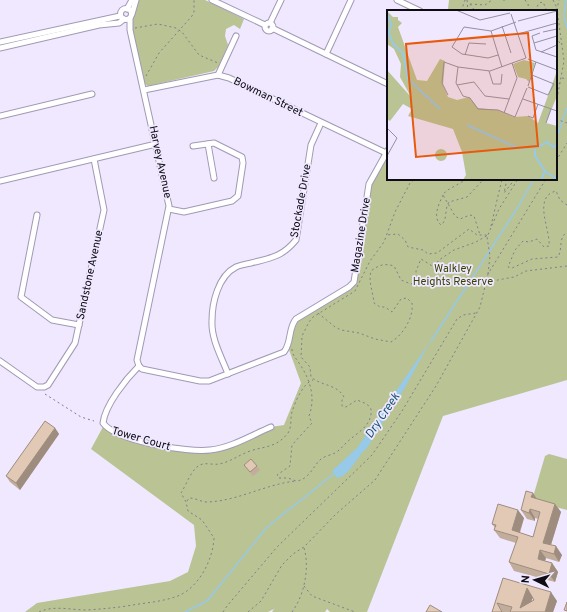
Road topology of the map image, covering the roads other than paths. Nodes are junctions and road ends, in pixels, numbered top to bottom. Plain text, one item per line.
1 (132, 0) edge
2 (136, 0) edge
3 (212, 0) edge
4 (281, 0) edge
5 (351, 0) edge
6 (396, 0) edge
7 (127, 9) junction
8 (418, 10) edge
9 (131, 16) junction
10 (123, 18) junction
11 (269, 25) junction
12 (130, 30) junction
13 (236, 36) dead end
14 (0, 42) edge
15 (0, 48) edge
16 (326, 54) junction
17 (218, 75) junction
18 (387, 84) edge
19 (144, 90) junction
20 (92, 94) dead end
21 (0, 116) edge
22 (321, 123) junction
23 (156, 144) junction
24 (208, 144) junction
25 (193, 146) dead end
26 (387, 152) edge
27 (94, 159) junction
28 (214, 178) dead end
29 (0, 181) edge
30 (169, 208) junction
31 (37, 215) dead end
32 (79, 325) junction
33 (0, 361) edge
34 (139, 366) junction
35 (228, 374) junction
36 (271, 427) dead end

1 - 7 street
2 - 9 street, Harvey Avenue
3 - 11 street
4 - 11 street
5 - 16 street
6 - 8 street
7 - 9 street
7 - 10 street
9 - 10 street
9 - 12 street, Harvey Avenue
10 - 12 street, Harvey Avenue
10 - 14 street
10 - 15 street
11 - 16 street
12 - 19 street, Harvey Avenue
13 - 17 street
14 - 15 street
16 - 18 street
17 - 19 street
17 - 22 street, Bowman Street
19 - 23 street, Harvey Avenue
20 - 21 street
22 - 26 street, Bowman Street
22 - 35 street, Stockade Drive
23 - 27 street
23 - 30 street, Harvey Avenue
24 - 25 street
24 - 28 street
24 - 30 street
26 - 35 street, Magazine Drive
27 - 29 street
27 - 32 street, Sandstone Avenue
30 - 34 street, Harvey Avenue
31 - 32 street
32 - 33 street, Sandstone Avenue
34 - 35 street, Magazine Drive
34 - 36 street, Tower Court

